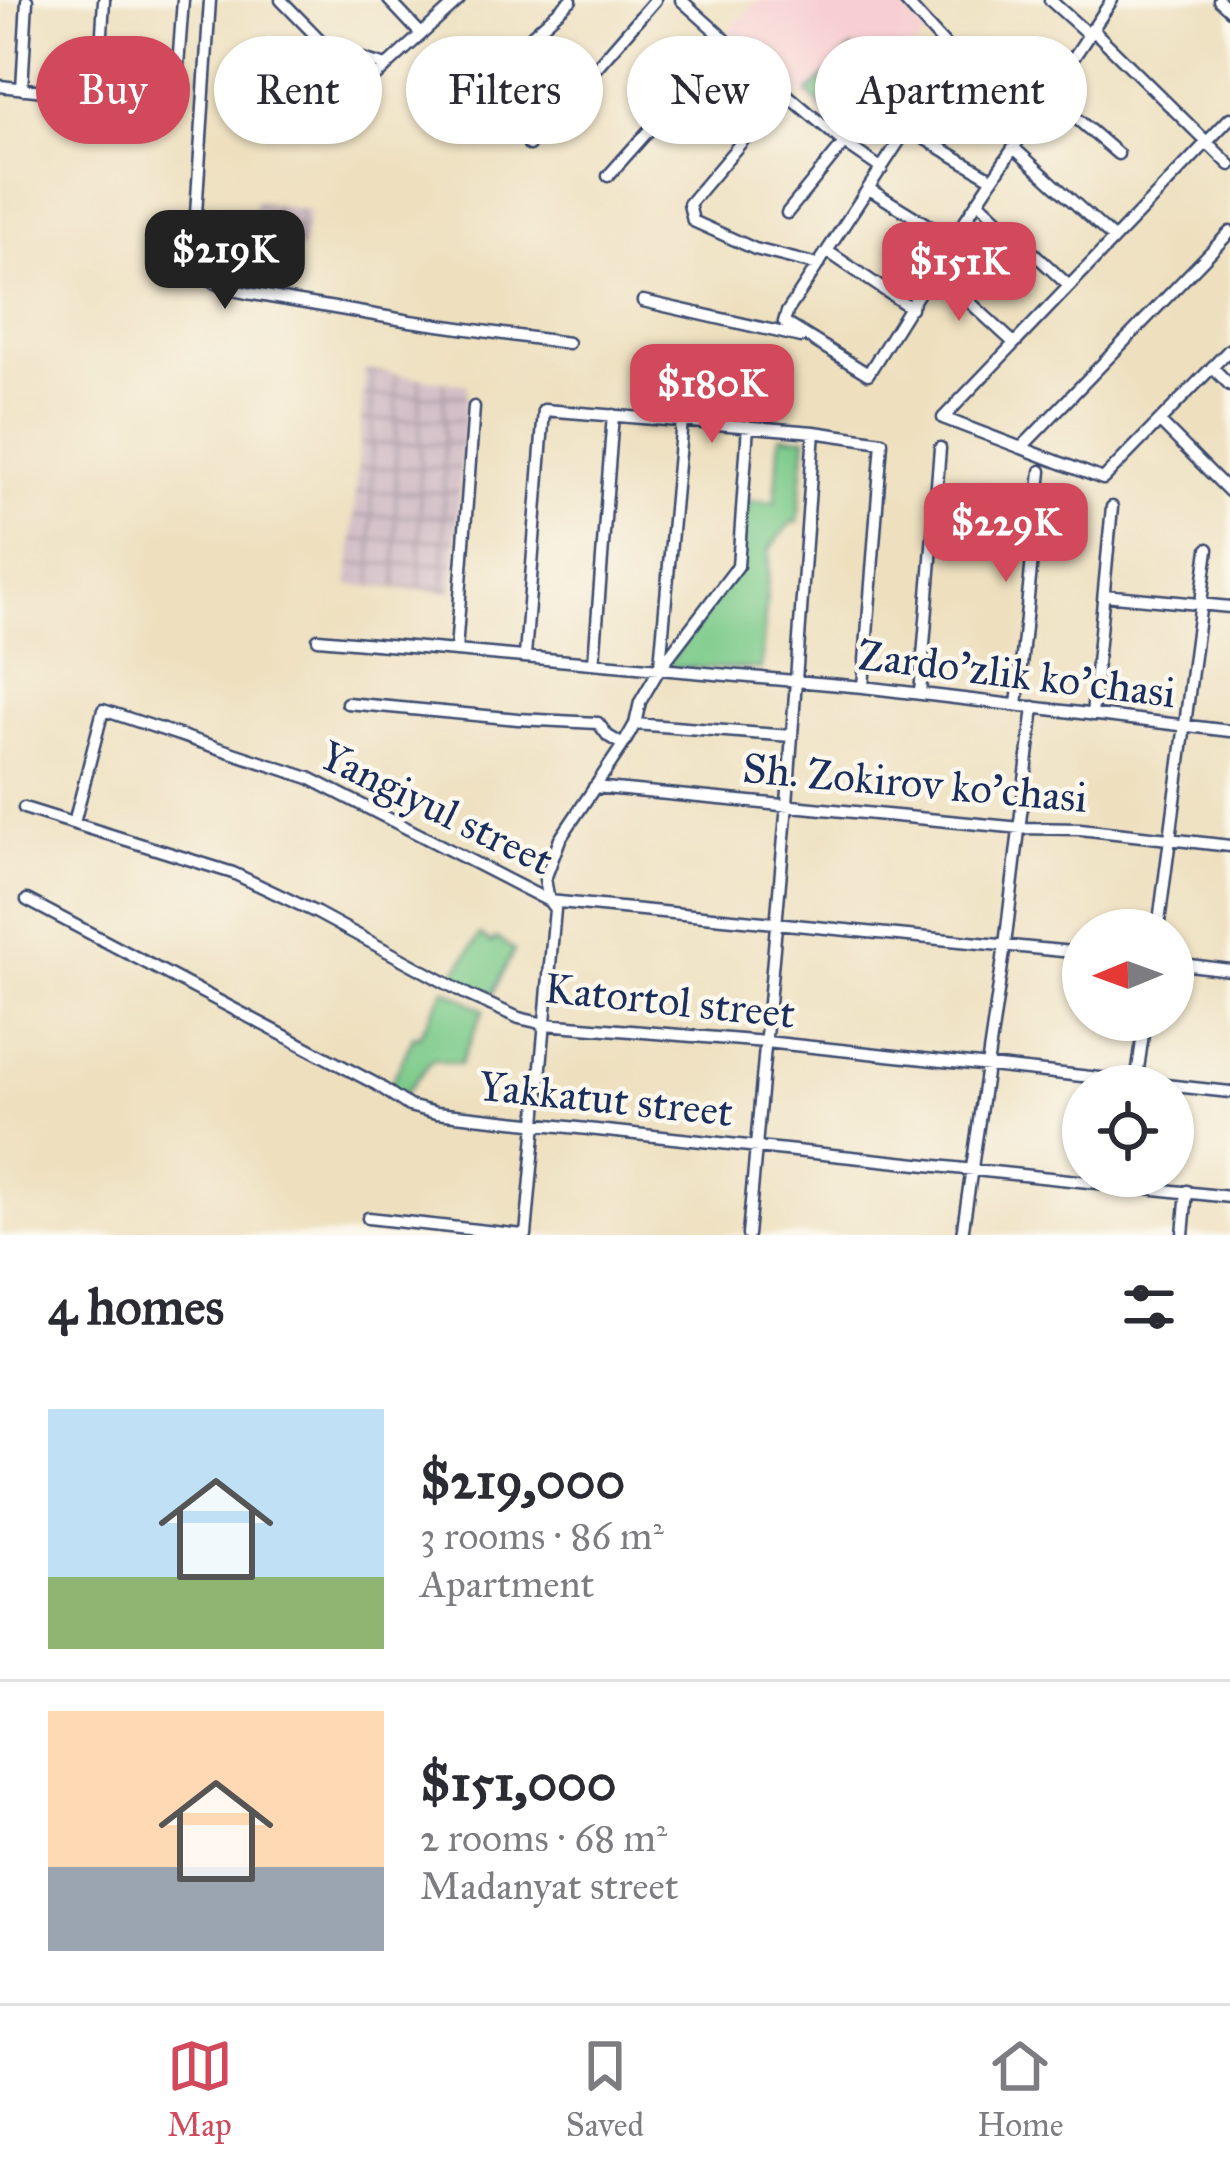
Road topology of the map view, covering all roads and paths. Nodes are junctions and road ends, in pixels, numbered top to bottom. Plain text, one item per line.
1 (27, 0) edge
2 (104, 0) edge
3 (184, 0) edge
4 (210, 0) edge
5 (281, 0) edge
6 (389, 0) edge
7 (458, 0) edge
8 (571, 0) edge
9 (656, 0) edge
10 (681, 0) edge
11 (904, 0) edge
12 (1050, 0) edge
13 (1112, 0) edge
14 (1220, 0) edge
15 (1230, 10) edge
16 (1090, 32) junction
17 (421, 34) junction
18 (102, 36) edge
19 (181, 36) edge
20 (531, 36) edge
21 (720, 36) edge
22 (937, 36) edge
23 (1087, 37) edge
24 (386, 66) junction
25 (382, 70) edge
26 (0, 86) edge
27 (22, 89) junction
28 (36, 91) edge
29 (791, 98) edge
30 (815, 118) edge
31 (1230, 118) edge
32 (1087, 128) edge
33 (1207, 142) junction
34 (637, 144) edge
35 (739, 144) edge
36 (843, 144) edge
37 (845, 144) edge
38 (898, 144) edge
39 (934, 144) edge
40 (1018, 144) edge
41 (529, 145) dead end
42 (1015, 148) junction
43 (1118, 154) dead end
44 (1230, 165) edge
45 (882, 169) junction
46 (608, 176) dead end
47 (993, 179) junction
48 (868, 189) junction
49 (978, 201) junction
50 (787, 213) dead end
51 (1230, 232) edge
52 (1113, 238) junction
53 (952, 240) junction
54 (827, 251) junction
55 (818, 265) junction
56 (935, 270) junction
57 (1069, 286) junction
58 (643, 301) dead end
59 (910, 308) junction
60 (810, 339) junction
61 (568, 343) dead end
62 (1014, 343) junction
63 (1230, 349) edge
64 (1212, 367) junction
65 (1230, 385) edge
66 (474, 406) dead end
67 (613, 415) junction
68 (682, 420) junction
69 (1160, 422) junction
70 (748, 426) junction
71 (814, 432) junction
72 (940, 448) dead end
73 (1021, 448) junction
74 (1041, 471) dead end
75 (1230, 492) edge
76 (1112, 507) dead end
77 (1208, 549) dead end
78 (1104, 595) junction
79 (1200, 604) junction
80 (1230, 607) edge
81 (318, 639) dead end
82 (456, 651) junction
83 (525, 656) junction
84 (594, 662) junction
85 (660, 668) junction
86 (795, 680) junction
87 (863, 687) junction
88 (920, 694) junction
89 (347, 703) dead end
90 (1017, 705) junction
91 (1034, 707) junction
92 (1092, 716) junction
93 (634, 724) junction
94 (1186, 728) junction
95 (1230, 731) edge
96 (791, 736) junction
97 (623, 745) junction
98 (593, 787) junction
99 (787, 804) junction
100 (24, 808) dead end
101 (74, 823) junction
102 (1021, 828) junction
103 (1172, 837) junction
104 (1230, 846) edge
105 (27, 900) dead end
106 (549, 901) junction
107 (1161, 909) edge
108 (776, 923) junction
109 (1005, 945) junction
110 (1062, 951) edge
111 (1194, 966) edge
112 (1230, 970) edge
113 (544, 1024) junction
114 (766, 1042) junction
115 (987, 1064) junction
116 (1062, 1074) edge
117 (1194, 1089) edge
118 (1230, 1092) edge
119 (535, 1125) junction
120 (756, 1147) junction
121 (973, 1168) junction
122 (1062, 1176) edge
123 (1194, 1192) edge
124 (1230, 1196) edge
125 (1186, 1197) edge
126 (368, 1218) dead end
127 (525, 1235) edge
128 (748, 1235) edge
129 (962, 1235) edge
130 (1183, 1235) edge

1 - 27 street
2 - 18 street
3 - 19 street
4 - 61 street
5 - 24 street
6 - 17 street
7 - 17 street
8 - 20 street
9 - 41 street
10 - 21 street
11 - 22 street
12 - 16 street
13 - 16 street
14 - 15 street
16 - 23 street
16 - 33 street
17 - 24 street
24 - 25 street
26 - 27 street
27 - 28 street
29 - 30 street
31 - 33 street
32 - 43 street
33 - 44 street
33 - 52 street
34 - 46 street
35 - 55 street
36 - 50 street
37 - 45 street
38 - 45 street
39 - 47 street
40 - 42 street
42 - 47 street
42 - 52 street
45 - 48 street
47 - 49 street
48 - 53 street
48 - 54 street
49 - 53 street
49 - 57 street
51 - 73 street
52 - 57 street
53 - 56 street
54 - 55 street
54 - 59 street
55 - 60 street
56 - 59 street
56 - 62 street
57 - 62 street
58 - 60 street
59 - 60 street
62 - 73 street
63 - 64 street
64 - 65 street
64 - 69 street
66 - 82 street
67 - 68 street
67 - 83 street
67 - 84 street
68 - 70 street
68 - 85 street
69 - 73 street
69 - 75 street
70 - 71 street
70 - 85 street
71 - 86 street
71 - 87 street
72 - 88 street
74 - 90 street
76 - 78 street
77 - 79 street
78 - 79 street
78 - 92 street
79 - 80 street
79 - 94 street
81 - 82 street, Zardo'zlik ko'chasi
82 - 83 street, Zardo'zlik ko'chasi
83 - 84 street, Zardo'zlik ko'chasi
84 - 85 street, Zardo'zlik ko'chasi
85 - 86 street, Zardo'zlik ko'chasi
85 - 93 street
86 - 87 street, Zardo'zlik ko'chasi
86 - 96 street
87 - 88 street, Zardo'zlik ko'chasi
88 - 90 street, Zardo'zlik ko'chasi
89 - 97 street
90 - 91 street, Zardo'zlik ko'chasi
91 - 92 street, Zardo'zlik ko'chasi
91 - 102 street
92 - 94 street, Zardo'zlik ko'chasi
93 - 96 street
93 - 97 street
94 - 95 street, Zardo'zlik ko'chasi
94 - 103 street
96 - 99 street
97 - 98 street
98 - 99 street, Sh. Zokirov ko'chasi
98 - 106 street
99 - 102 street, Sh. Zokirov ko'chasi
99 - 108 street
100 - 101 street, Katortol street
101 - 106 street, Yangiyul street
101 - 113 street, Katortol street
102 - 103 street, Sh. Zokirov ko'chasi
102 - 109 street
103 - 104 street, Sh. Zokirov ko'chasi
103 - 107 street
105 - 119 street, Yakkatut street
106 - 108 street, Yangiyul street
106 - 113 street
108 - 109 street, Yangiyul street
108 - 114 street
109 - 110 street, Yangiyul street
109 - 115 street
111 - 112 street
113 - 114 street, Katortol street
113 - 119 street
114 - 115 street, Katortol street
114 - 120 street
115 - 116 street, Katortol street
115 - 121 street
117 - 118 street, Katortol street
119 - 120 street, Yakkatut street
119 - 127 street
120 - 121 street, Yakkatut street
120 - 128 street
121 - 122 street, Yakkatut street
121 - 129 street
123 - 124 street, Yakkatut street
125 - 130 street
126 - 127 street

